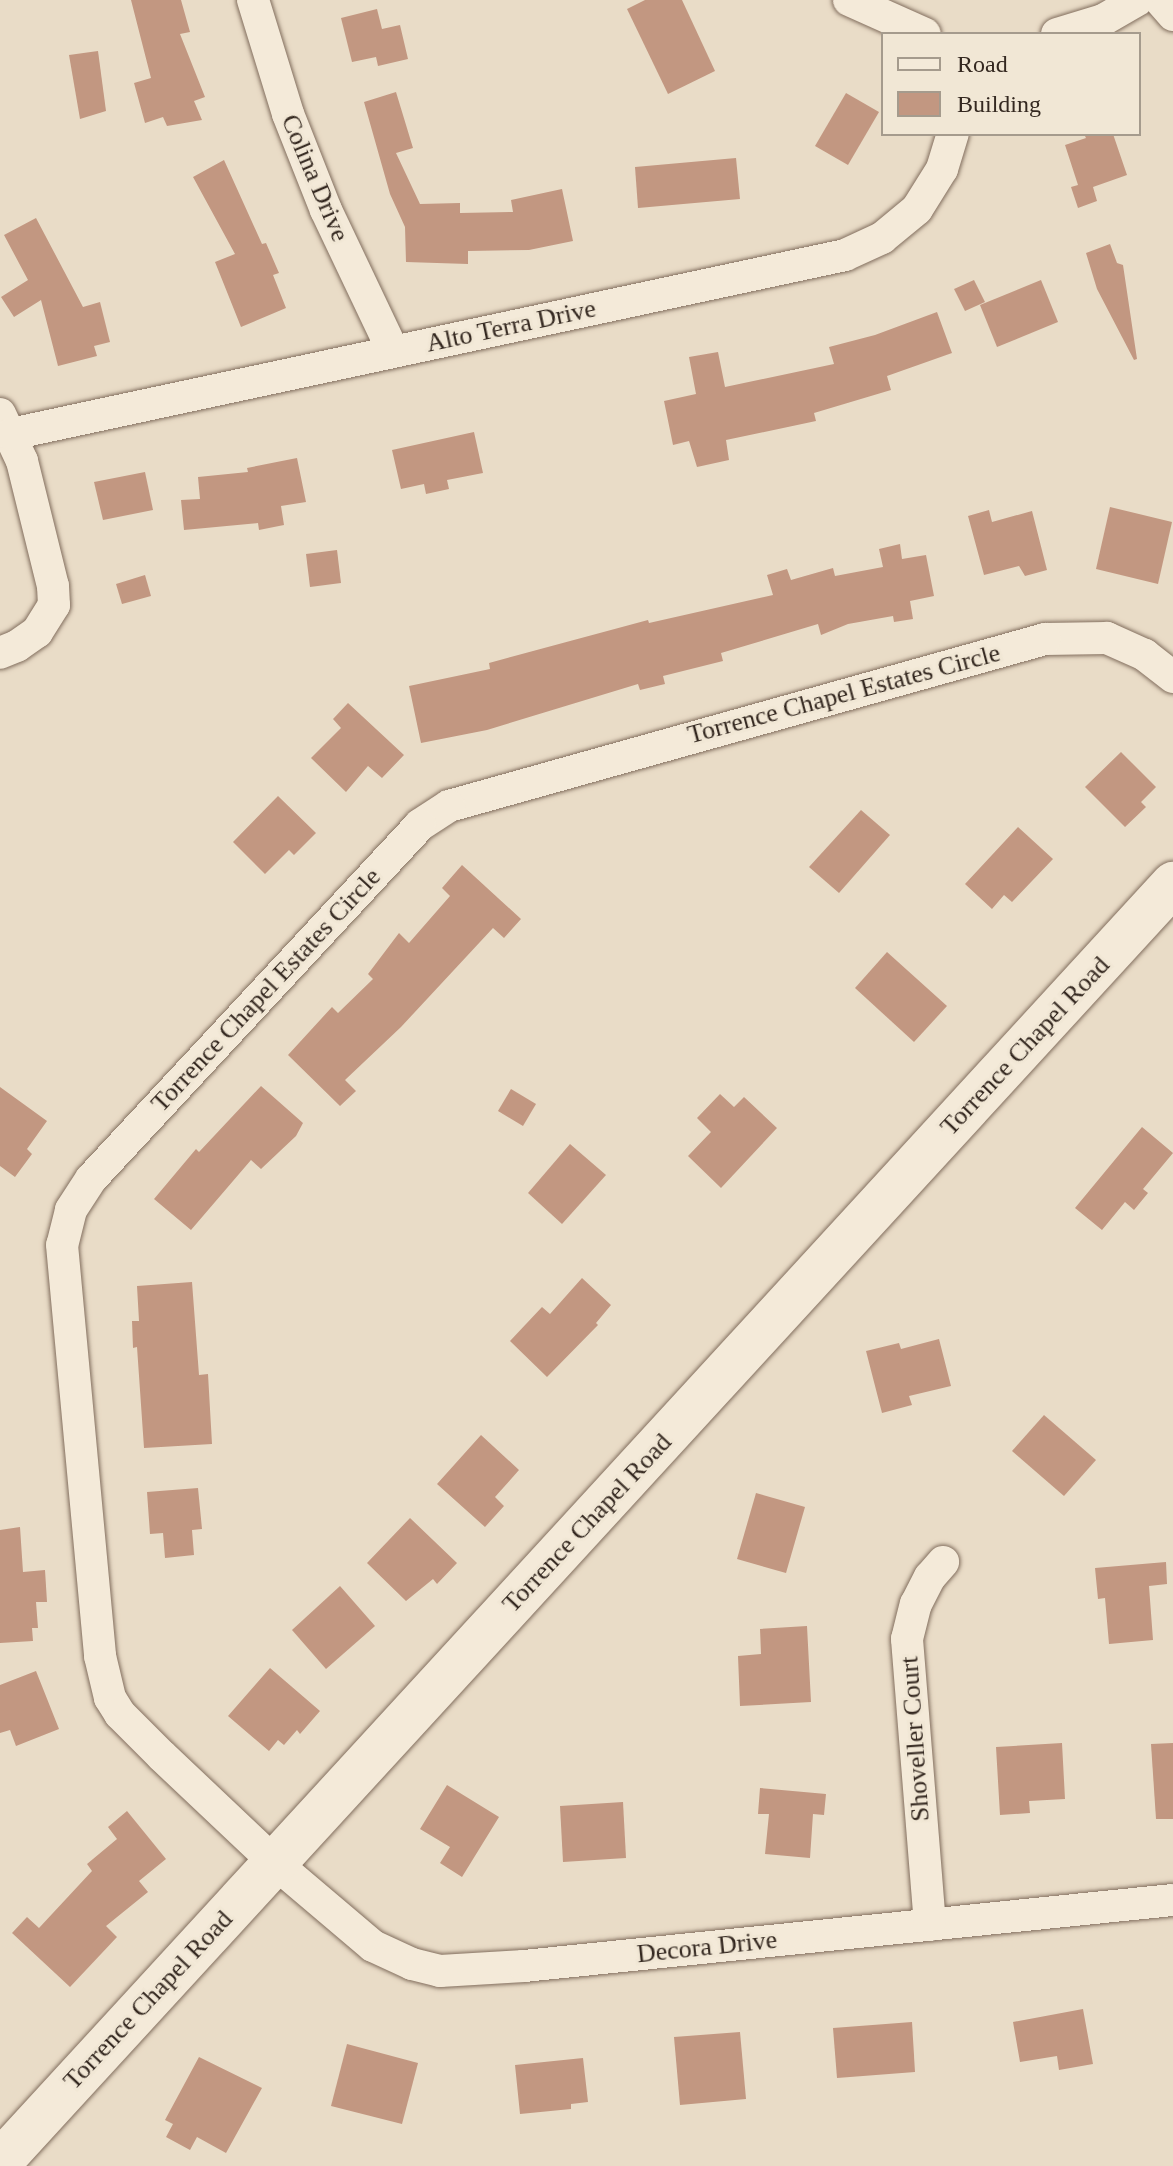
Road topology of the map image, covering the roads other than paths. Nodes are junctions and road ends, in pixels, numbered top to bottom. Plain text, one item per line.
1 (253, 0) edge
2 (849, 0) edge
3 (1137, 0) edge
4 (1160, 0) edge
5 (1173, 15) edge
6 (921, 32) edge
7 (1064, 32) edge
8 (952, 136) edge
9 (393, 351) junction
10 (5, 424) edge
11 (0, 653) edge
12 (1173, 677) edge
13 (1173, 884) edge
14 (943, 1562) dead end
15 (275, 1863) junction
16 (1173, 1900) edge
17 (930, 1925) junction
18 (0, 2162) edge

1 - 9 street, Colina Drive
2 - 6 street
3 - 7 street
4 - 5 street
8 - 9 street, Alto Terra Drive
9 - 10 street, Alto Terra Drive
10 - 11 street
12 - 15 street, Torrence Chapel Estates Circle
13 - 15 street, Torrence Chapel Road
14 - 17 street, Shoveller Court
15 - 17 street, Decora Drive
15 - 18 street, Torrence Chapel Road
16 - 17 street, Decora Drive

